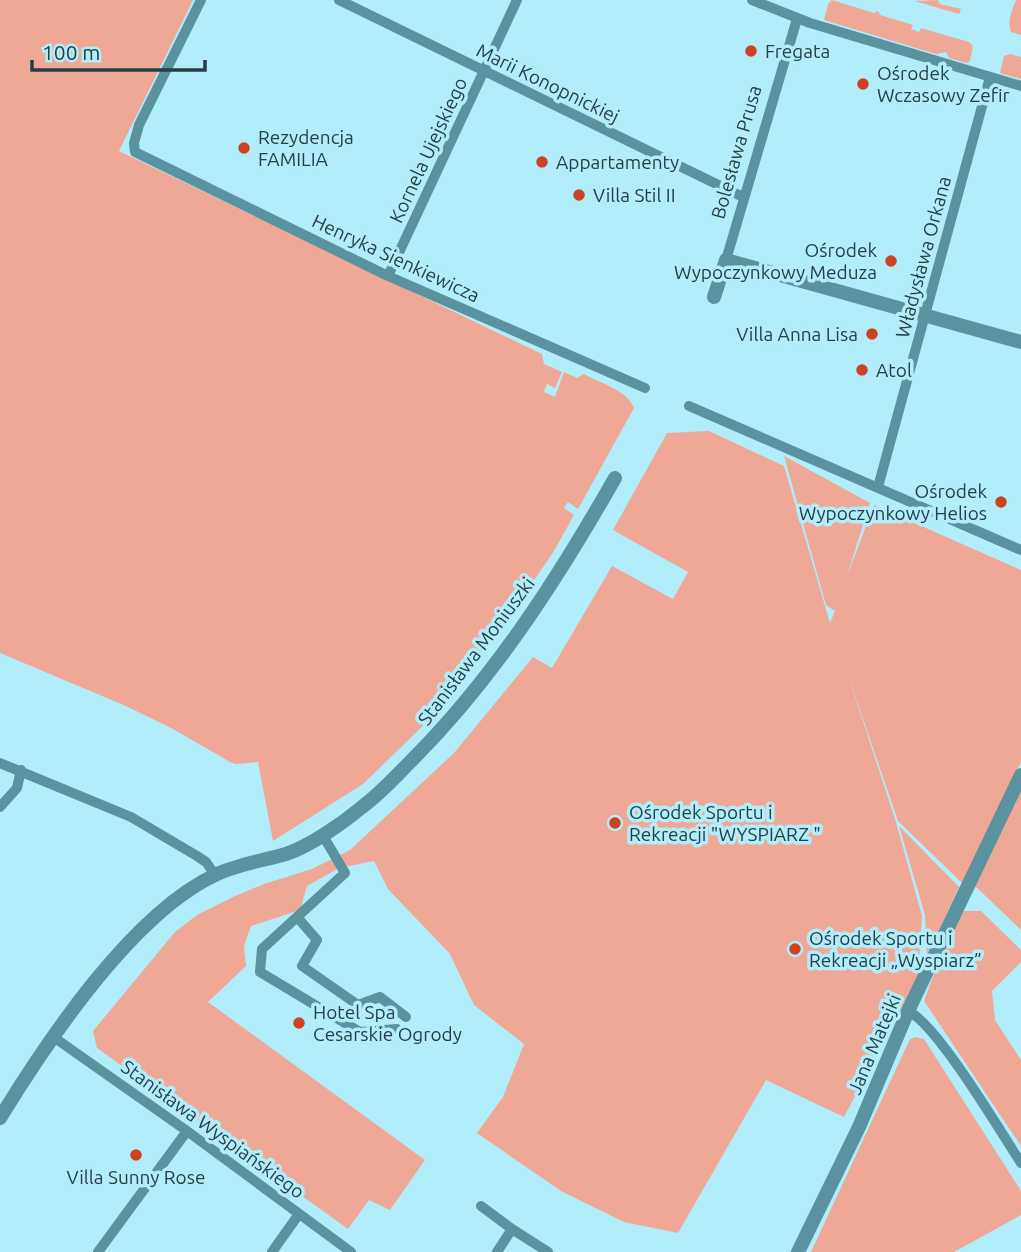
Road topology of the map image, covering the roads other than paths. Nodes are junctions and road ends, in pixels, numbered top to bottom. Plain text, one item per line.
1 (201, 0) edge
2 (339, 0) edge
3 (517, 0) edge
4 (752, 0) edge
5 (797, 19) junction
6 (483, 71) junction
7 (990, 77) junction
8 (1021, 86) edge
9 (743, 197) junction
10 (726, 260) junction
11 (752, 267) junction
12 (388, 276) junction
13 (926, 315) junction
14 (1021, 342) edge
15 (645, 388) dead end
16 (688, 406) dead end
17 (615, 478) dead end
18 (878, 487) junction
19 (1021, 550) edge
20 (0, 763) edge
21 (20, 770) junction
22 (1021, 775) edge
23 (0, 807) edge
24 (322, 834) junction
25 (215, 875) junction
26 (297, 917) junction
27 (908, 1011) junction
28 (406, 1017) dead end
29 (397, 1029) dead end
30 (52, 1036) junction
31 (0, 1118) edge
32 (187, 1131) junction
33 (1021, 1163) edge
34 (481, 1206) dead end
35 (299, 1214) junction
36 (512, 1229) junction
37 (98, 1252) edge
38 (272, 1252) edge
39 (351, 1252) edge
40 (497, 1252) edge
41 (548, 1252) edge
42 (798, 1252) edge

1 - 12 street, Henryka Sienkiewicza
2 - 6 street, Marii Konopnickiej
3 - 6 street, Kornela Ujejskiego
4 - 5 street
5 - 7 street
5 - 9 street, Bolesława Prusa
6 - 9 street, Marii Konopnickiej
6 - 12 street, Kornela Ujejskiego
7 - 8 street
7 - 13 street, Władysława Orkana
9 - 10 street, Bolesława Prusa
10 - 11 street
10 - 11 street, Bolesława Prusa
11 - 13 street
12 - 15 street, Henryka Sienkiewicza
13 - 14 street
13 - 18 street, Władysława Orkana
16 - 18 street
17 - 24 street, Stanisława Moniuszki
18 - 19 street
20 - 21 street
21 - 23 street
21 - 25 street
22 - 27 street, Jana Matejki
24 - 25 street, Stanisława Moniuszki
24 - 26 street
25 - 30 street, Stanisława Moniuszki
26 - 28 street
26 - 29 street
27 - 33 street
27 - 42 street, Jana Matejki
30 - 31 street, Stanisława Moniuszki
30 - 32 street, Stanisława Wyspiańskiego
32 - 35 street, Stanisława Wyspiańskiego
32 - 37 street
34 - 36 street
35 - 38 street
35 - 39 street, Stanisława Wyspiańskiego
36 - 40 street
36 - 41 street

